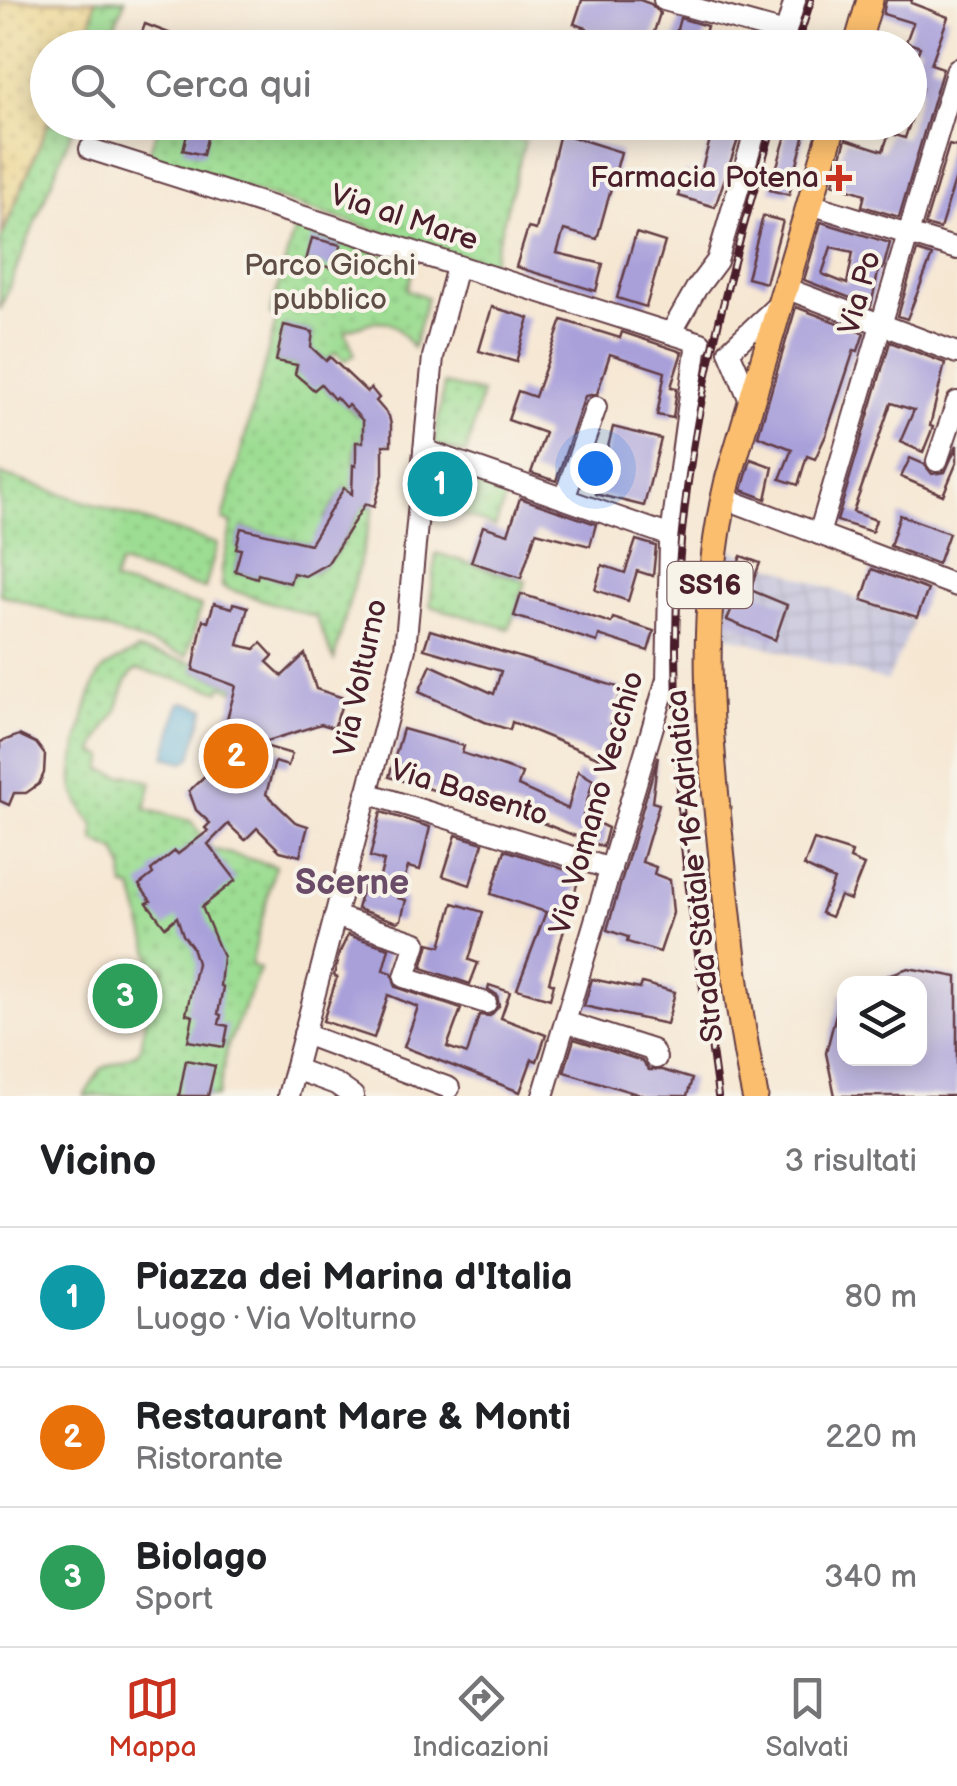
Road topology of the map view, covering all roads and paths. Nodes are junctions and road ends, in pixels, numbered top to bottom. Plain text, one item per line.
1 (664, 0) edge
2 (696, 0) edge
3 (795, 0) edge
4 (870, 0) edge
5 (768, 30) edge
6 (772, 30) edge
7 (786, 30) edge
8 (861, 30) edge
9 (957, 69) edge
10 (753, 140) edge
11 (829, 140) edge
12 (90, 150) dead end
13 (810, 204) junction
14 (908, 234) junction
15 (957, 249) edge
16 (457, 267) junction
17 (783, 295) junction
18 (882, 324) junction
19 (672, 334) junction
20 (699, 342) joint
21 (734, 351) junction
22 (957, 354) edge
23 (764, 358) junction
24 (957, 402) edge
25 (751, 403) junction
26 (596, 406) dead end
27 (424, 450) junction
28 (937, 462) dead end
29 (724, 498) junction
30 (564, 499) junction
31 (820, 534) junction
32 (671, 536) junction
33 (957, 586) edge
34 (367, 792) junction
35 (611, 868) junction
36 (335, 916) junction
37 (486, 1003) dead end
38 (565, 1022) junction
39 (304, 1034) junction
40 (656, 1058) dead end
41 (295, 1069) junction
42 (449, 1088) dead end
43 (755, 1091) edge
44 (288, 1096) edge
45 (353, 1096) edge
46 (543, 1096) edge

1 - 5 street
2 - 6 street
3 - 7 street
4 - 8 main road
9 - 14 street, Via Po
10 - 19 street
11 - 13 main road, Strada Statale 16 Adriatica / SS16
12 - 16 street, Via al Mare
13 - 14 street
13 - 17 main road, Strada Statale 16 Adriatica / SS16
14 - 15 street
14 - 18 street, Via Po
16 - 19 street, Via al Mare
16 - 27 street, Via Volturno
17 - 18 street
17 - 21 street
17 - 23 main road, Strada Statale 16 Adriatica / SS16
18 - 22 street
18 - 31 street, Via Po
19 - 20 street, Via al Mare
20 - 32 street, Via Vomano Vecchio
21 - 23 street
21 - 25 street
23 - 25 main road, Strada Statale 16 Adriatica / SS16
24 - 28 street
25 - 29 main road, Strada Statale 16 Adriatica / SS16
26 - 30 street
27 - 30 street
27 - 34 street, Via Volturno
29 - 31 street
29 - 43 main road, Strada Statale 16 Adriatica / SS16
30 - 32 street
31 - 33 street
32 - 35 street, Via Vomano Vecchio
34 - 35 street, Via Basento
34 - 36 street, Via Volturno
35 - 38 street, Via Vomano Vecchio
36 - 37 street
36 - 39 street, Via Volturno
38 - 40 street
38 - 46 street, Via Vomano Vecchio
39 - 41 street, Via Volturno
39 - 42 street
41 - 44 street, Via Volturno
41 - 45 street

